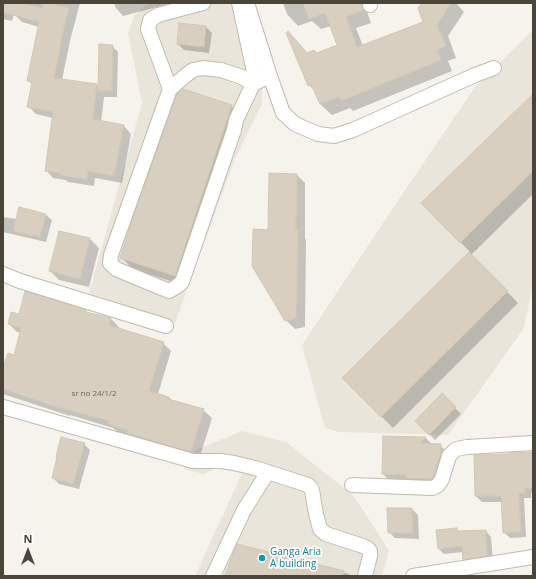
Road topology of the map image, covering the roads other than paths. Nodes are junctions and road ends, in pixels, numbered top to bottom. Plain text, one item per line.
1 (203, 3) edge
2 (239, 3) edge
3 (248, 3) edge
4 (494, 68) dead end
5 (270, 76) junction
6 (255, 83) junction
7 (170, 89) junction
8 (3, 274) edge
9 (166, 326) dead end
10 (3, 406) edge
11 (533, 443) edge
12 (268, 472) junction
13 (352, 485) dead end
14 (533, 557) edge
15 (213, 576) edge
16 (365, 576) edge
17 (413, 576) edge

1 - 7 street
2 - 6 street
3 - 5 street
4 - 5 street
5 - 6 street
6 - 7 street
6 - 7 street
8 - 9 street
10 - 12 street
11 - 13 street
12 - 15 street
12 - 16 street
14 - 17 street

